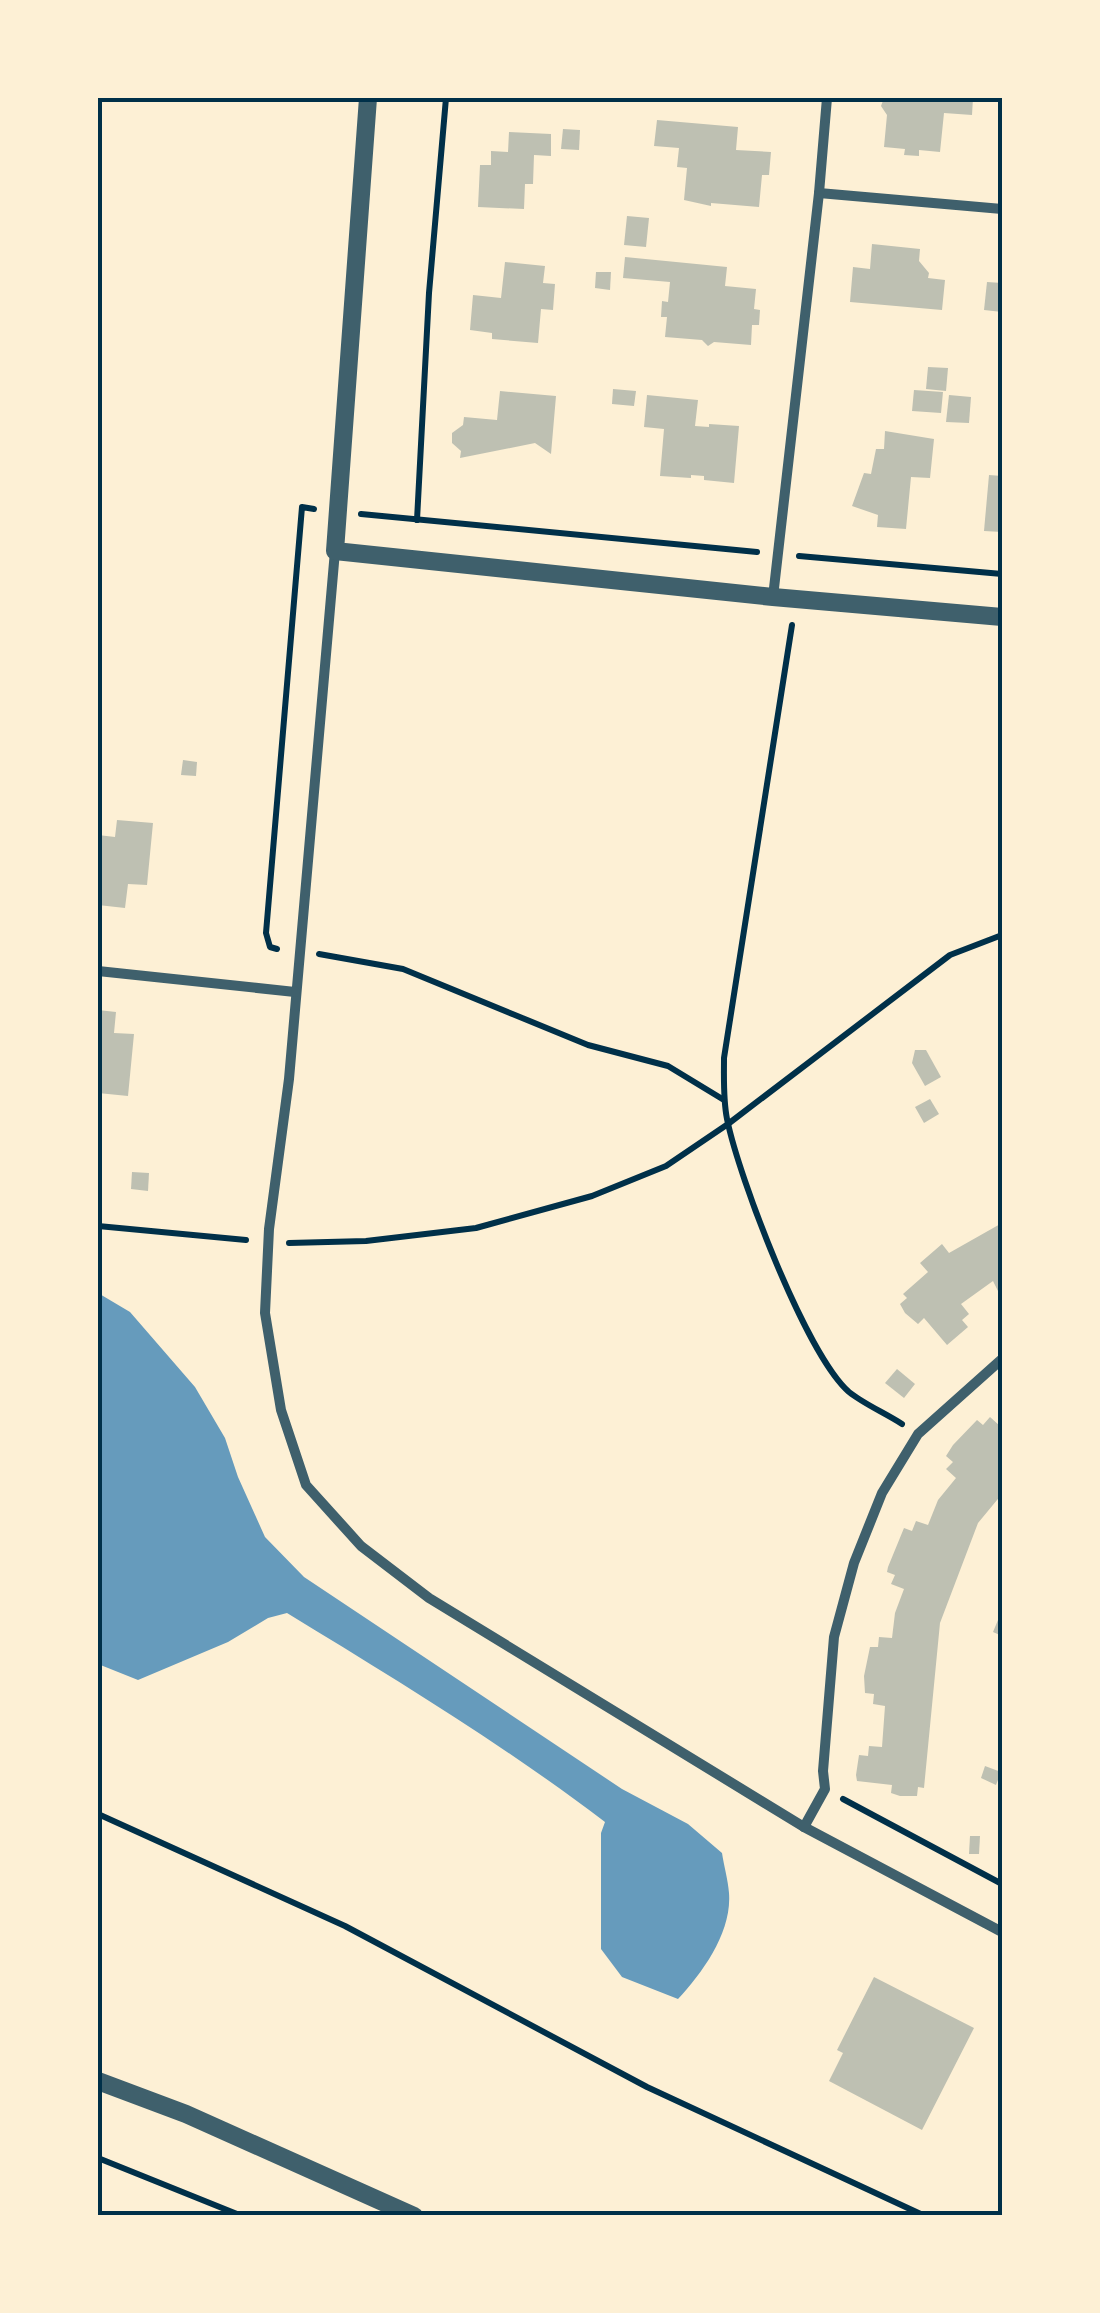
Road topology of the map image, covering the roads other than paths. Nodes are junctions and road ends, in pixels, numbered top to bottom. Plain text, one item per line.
1 (368, 98) edge
2 (827, 98) edge
3 (820, 194) junction
4 (1002, 209) edge
5 (335, 551) junction
6 (773, 597) junction
7 (1002, 617) edge
8 (98, 972) edge
9 (295, 992) junction
10 (1002, 1359) edge
11 (804, 1827) junction
12 (1002, 1932) edge
13 (98, 2081) edge
14 (414, 2216) edge

1 - 5 street
2 - 3 street
3 - 4 street
3 - 6 street
5 - 6 street
5 - 9 street
6 - 7 street
8 - 9 street
9 - 11 street
10 - 11 street
11 - 12 street
13 - 14 street

